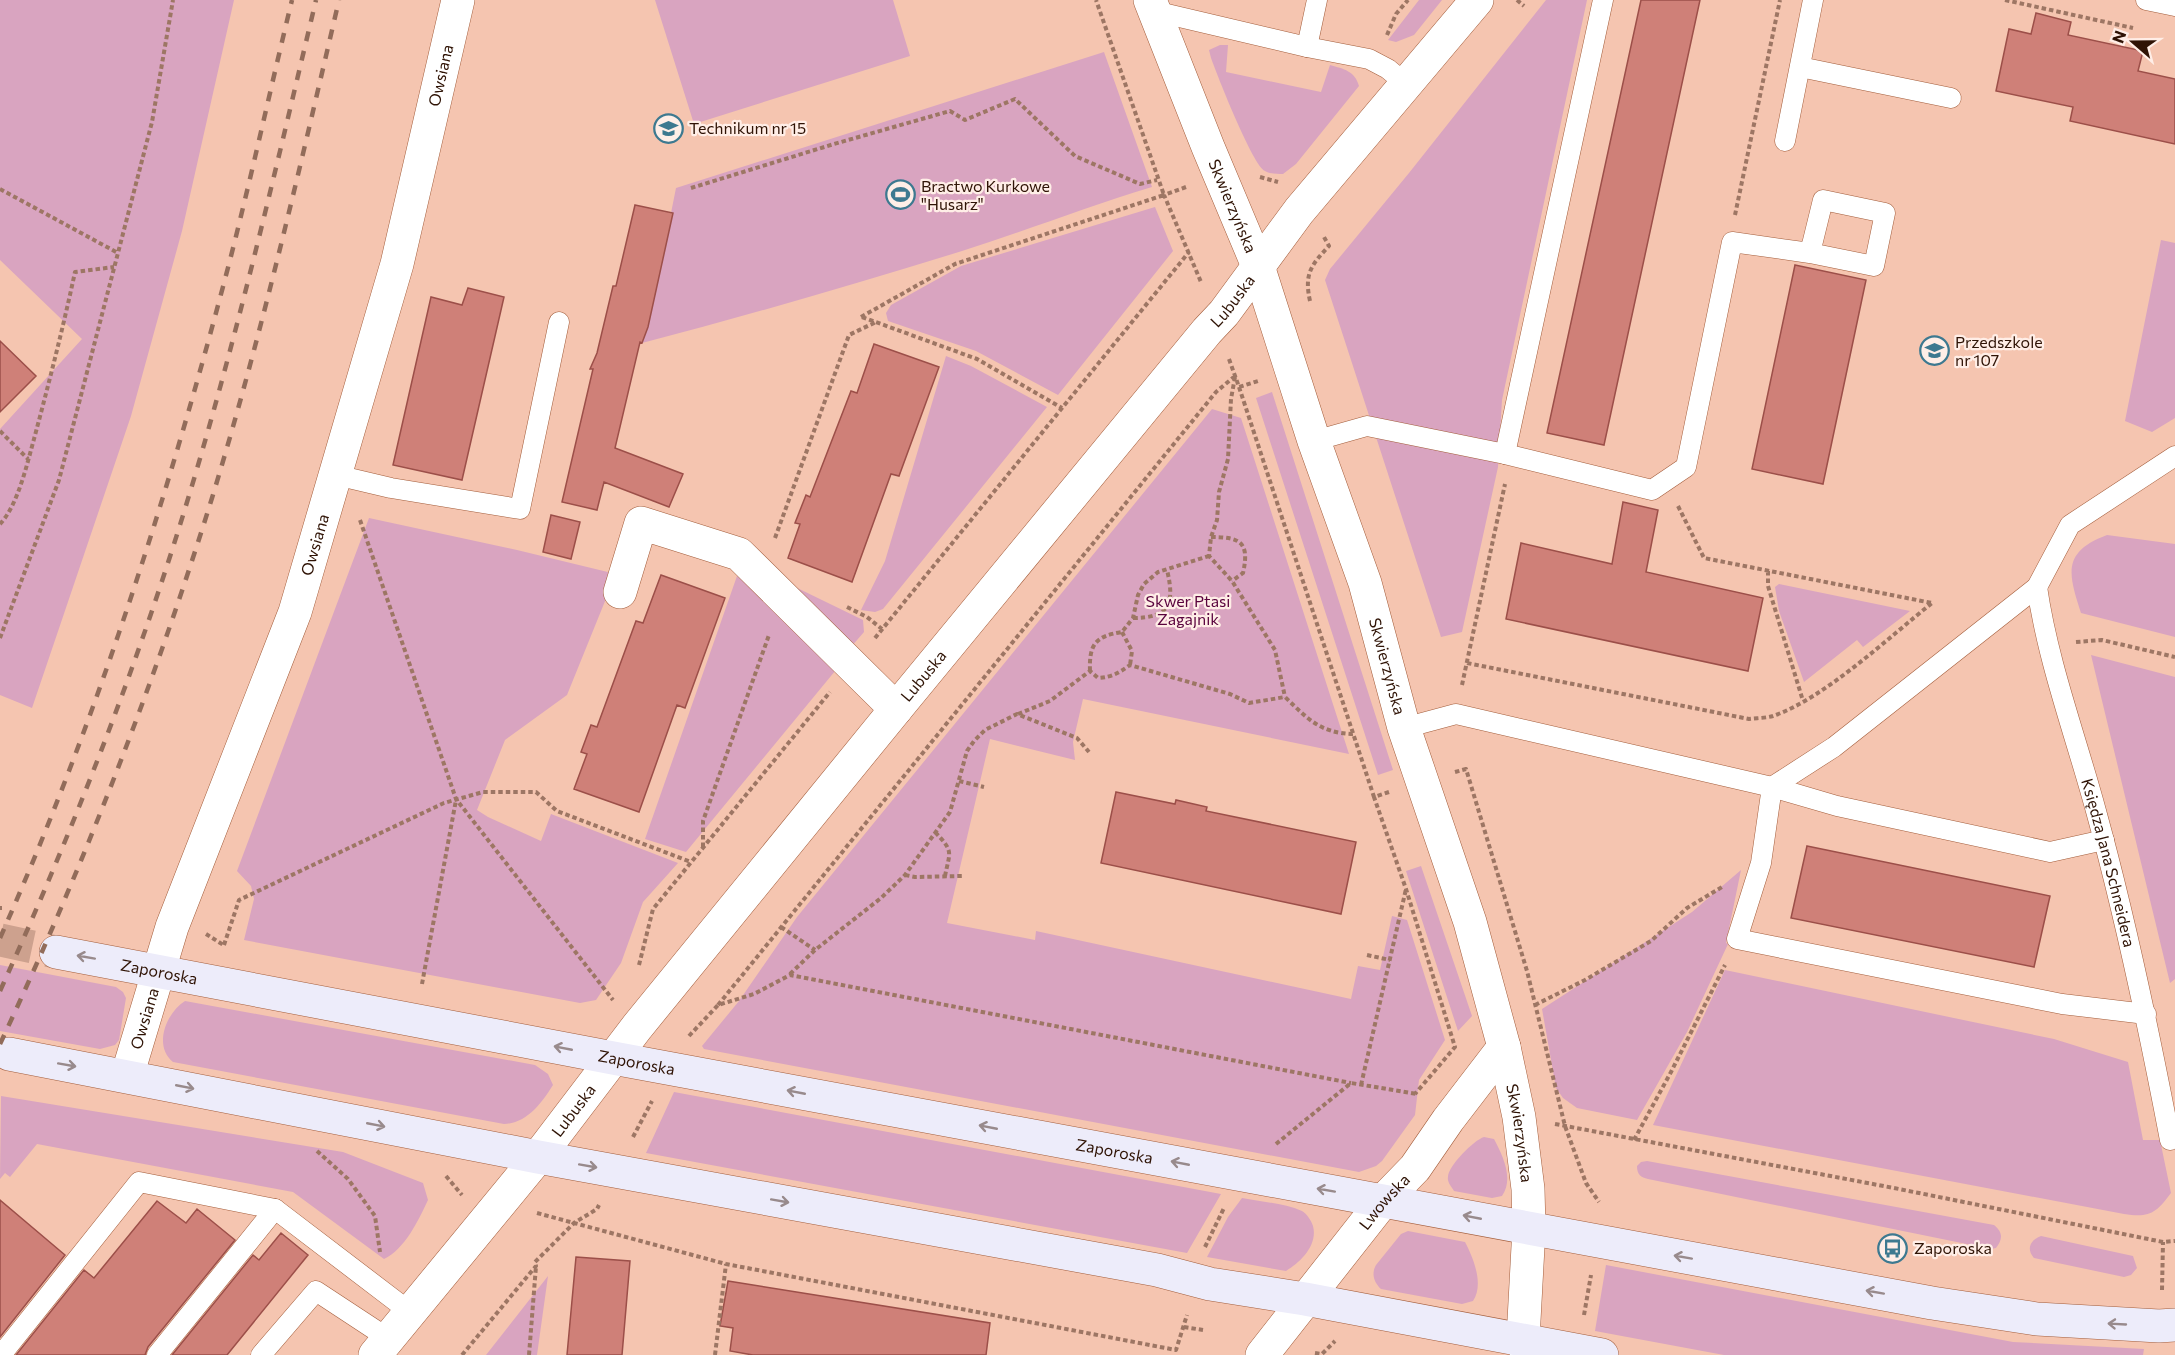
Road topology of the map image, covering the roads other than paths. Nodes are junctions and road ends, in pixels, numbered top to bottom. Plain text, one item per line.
1 (458, 0) edge
2 (1317, 0) edge
3 (1477, 0) edge
4 (1603, 0) edge
5 (1813, 0) edge
6 (2146, 0) edge
7 (1152, 6) edge
8 (2175, 6) edge
9 (1307, 47) junction
10 (1800, 68) junction
11 (1406, 84) junction
12 (1951, 98) dead end
13 (1785, 141) dead end
14 (1810, 253) dead end
15 (1258, 266) junction
16 (559, 322) dead end
17 (1314, 441) junction
18 (1505, 454) junction
19 (2175, 456) edge
20 (336, 474) junction
21 (2037, 587) junction
22 (620, 592) dead end
23 (896, 709) junction
24 (1404, 728) junction
25 (1772, 788) junction
26 (2104, 840) junction
27 (56, 952) tunnel mouth
28 (157, 970) junction
29 (2146, 1014) junction
30 (1504, 1047) junction
31 (9, 1054) dead end
32 (613, 1058) junction
33 (127, 1076) junction
34 (2170, 1140) dead end
35 (538, 1157) junction
36 (1383, 1201) junction
37 (275, 1209) junction
38 (1529, 1228) junction
39 (1305, 1299) junction
40 (398, 1303) junction
41 (2169, 1314) edge
42 (382, 1347) edge
43 (1525, 1347) edge
44 (1, 1355) edge
45 (156, 1355) edge
46 (261, 1355) edge
47 (1262, 1355) edge
48 (1602, 1355) edge

1 - 20 street, Owsiana
2 - 9 lane
3 - 11 street, Lubuska
4 - 18 lane
5 - 10 lane
6 - 8 lane
7 - 9 lane
7 - 15 street, Skwierzyńska
9 - 11 lane
10 - 12 lane
10 - 13 lane
11 - 15 street, Lubuska
14 - 18 lane
15 - 17 street, Skwierzyńska
15 - 23 street, Lubuska
16 - 20 lane
17 - 18 lane
17 - 24 street, Skwierzyńska
19 - 21 lane
20 - 28 street, Owsiana
21 - 25 lane
21 - 26 lane, Księdza Jana Schneidera
22 - 23 street
23 - 32 street, Lubuska
24 - 25 lane
24 - 30 street, Skwierzyńska
25 - 26 lane
25 - 29 lane
26 - 29 lane, Księdza Jana Schneidera
28 -> 27 main road, Zaporoska
32 -> 28 main road, Zaporoska
28 - 33 street, Owsiana
29 - 34 lane, Księdza Jana Schneidera
30 - 36 street, Lwowska
30 - 38 street, Skwierzyńska
31 -> 33 main road
32 - 35 street, Lubuska
36 -> 32 main road, Zaporoska
33 -> 35 main road
35 -> 39 main road
35 - 40 street, Lubuska
38 -> 36 main road, Zaporoska
36 - 39 street, Lwowska
37 - 40 lane
37 - 44 lane
37 - 45 lane
41 -> 38 main road, Zaporoska
38 - 43 street, Skwierzyńska
39 - 43 main road
39 - 47 street, Lwowska
40 - 42 street, Lubuska
42 - 46 lane
43 - 48 main road

